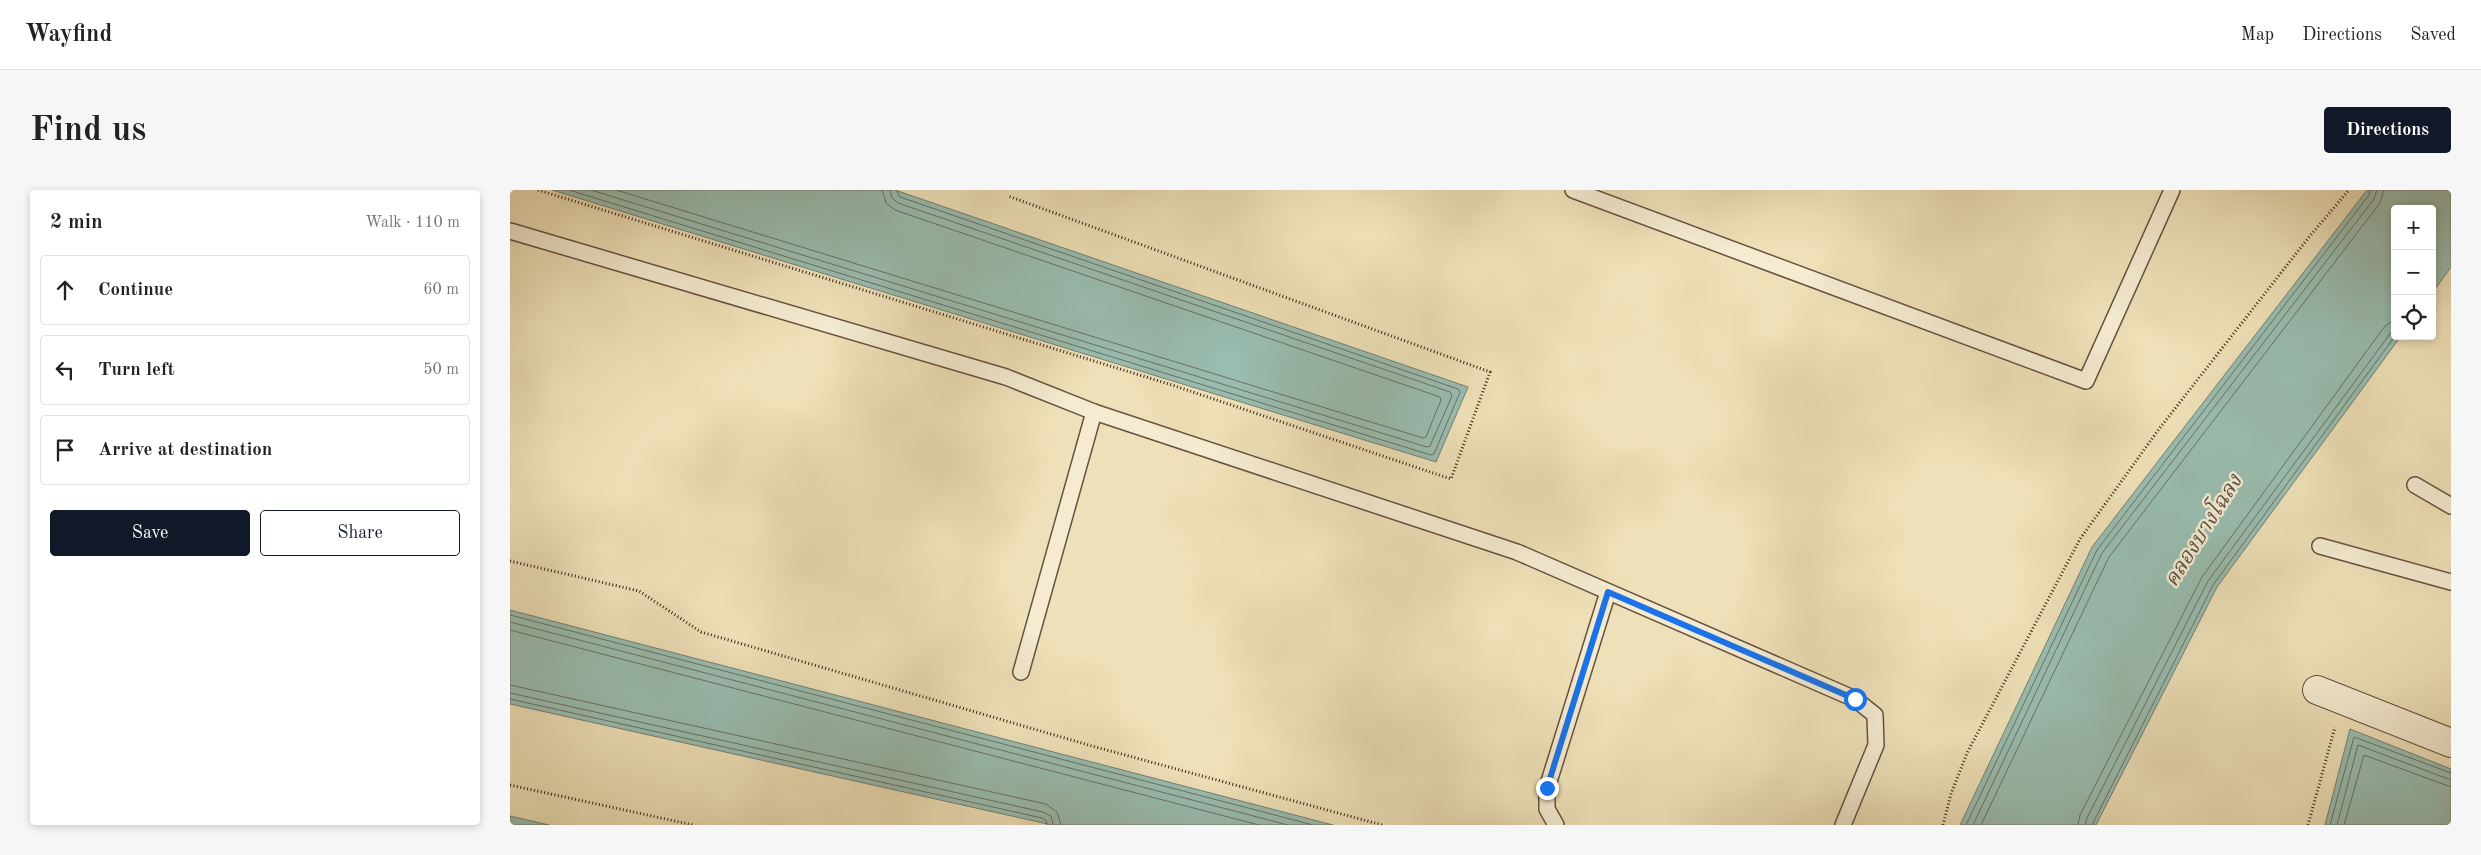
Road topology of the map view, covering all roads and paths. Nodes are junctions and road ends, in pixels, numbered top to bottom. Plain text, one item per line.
1 (538, 190) edge
2 (1574, 190) edge
3 (2172, 190) edge
4 (2350, 190) edge
5 (1008, 196) dead end
6 (510, 231) edge
7 (1094, 412) junction
8 (2415, 485) dead end
9 (2451, 506) edge
10 (2320, 546) dead end
11 (510, 561) edge
12 (2451, 582) edge
13 (1608, 592) junction
14 (1021, 672) dead end
15 (2317, 690) dead end
16 (2336, 723) dead end
17 (2451, 743) edge
18 (510, 785) edge
19 (693, 825) edge
20 (1382, 825) edge
21 (1556, 825) edge
22 (1843, 825) edge
23 (1943, 825) edge
24 (2308, 825) edge

1 - 5 path
2 - 3 lane
4 - 23 path
6 - 7 lane
7 - 13 lane
7 - 14 lane
8 - 9 lane
10 - 12 lane
11 - 20 path
13 - 21 lane
13 - 22 lane
15 - 17 street
16 - 24 path
18 - 19 path

